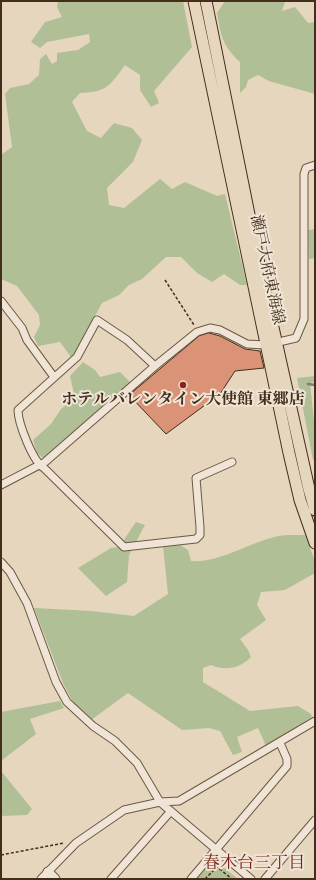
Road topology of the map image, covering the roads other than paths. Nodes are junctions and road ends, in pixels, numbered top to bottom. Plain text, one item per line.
1 (194, 1) edge
2 (206, 1) edge
3 (315, 165) edge
4 (1, 301) edge
5 (271, 345) junction
6 (155, 366) junction
7 (54, 377) junction
8 (232, 462) dead end
9 (39, 466) junction
10 (1, 485) edge
11 (315, 510) edge
12 (315, 543) edge
13 (1, 562) edge
14 (315, 721) edge
15 (280, 743) junction
16 (160, 802) junction
17 (171, 811) junction
18 (315, 820) edge
19 (216, 850) junction
20 (48, 872) junction
21 (41, 879) edge
22 (55, 879) edge
23 (111, 879) edge
24 (191, 879) edge
25 (251, 879) edge
26 (265, 879) edge

1 - 5 main road, 瀬戸大府東海線
2 - 5 main road, 瀬戸大府東海線
3 - 5 street
4 - 7 street
5 - 6 street
5 - 11 main road, 瀬戸大府東海線
5 - 12 main road, 瀬戸大府東海線
6 - 7 street
6 - 9 street
7 - 9 street
8 - 9 street
9 - 10 street
13 - 16 street
14 - 15 street
15 - 16 street
15 - 19 street
16 - 17 street
16 - 20 street
17 - 19 street
17 - 23 street
18 - 26 street
19 - 24 street
19 - 25 street
20 - 21 street
20 - 22 street

